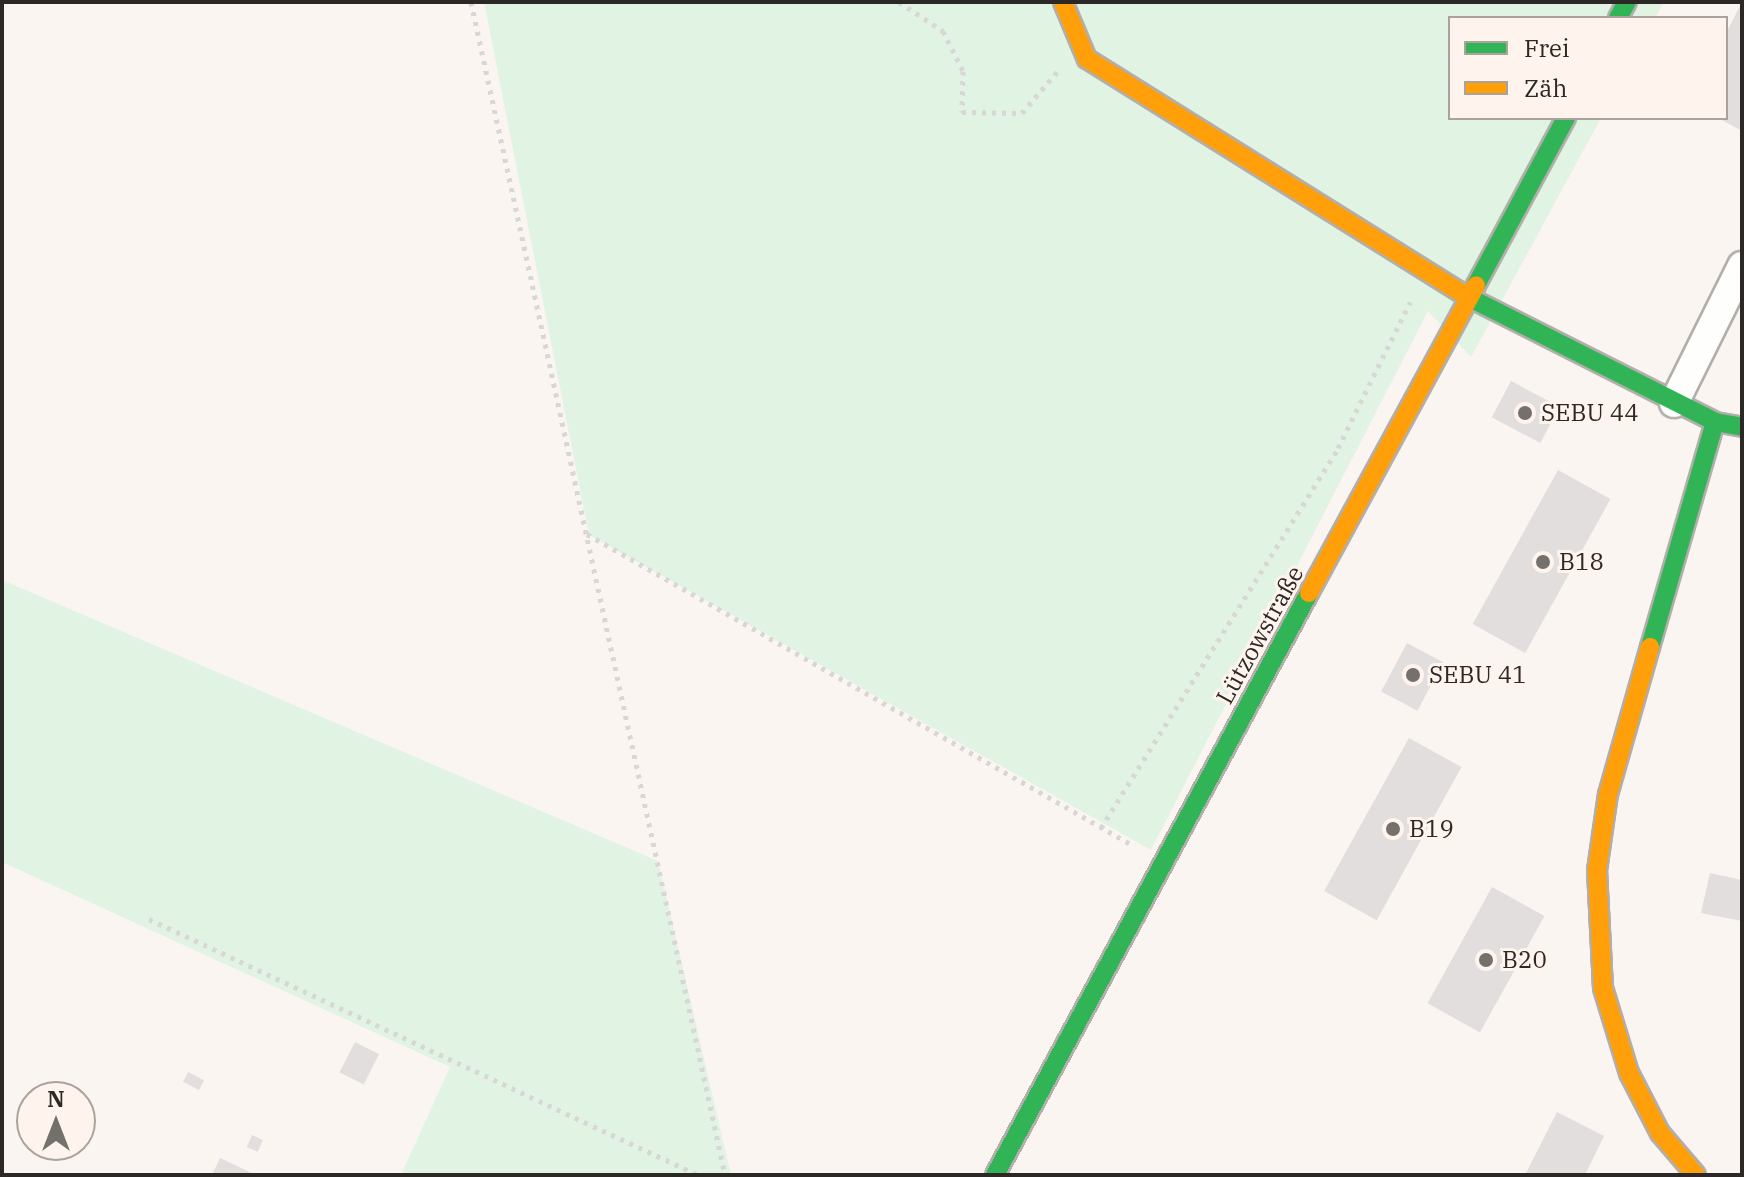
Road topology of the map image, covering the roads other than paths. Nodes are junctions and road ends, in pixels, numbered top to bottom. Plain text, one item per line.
1 (1063, 2) edge
2 (1565, 120) edge
3 (1742, 266) edge
4 (1472, 299) junction
5 (1674, 403) junction
6 (1715, 422) junction
7 (1742, 427) edge
8 (995, 1175) edge
9 (1696, 1175) edge

1 - 4 street
2 - 4 street, Lützowstraße
3 - 5 street
4 - 5 street
4 - 8 street, Lützowstraße
5 - 6 street
6 - 7 street
6 - 9 street

